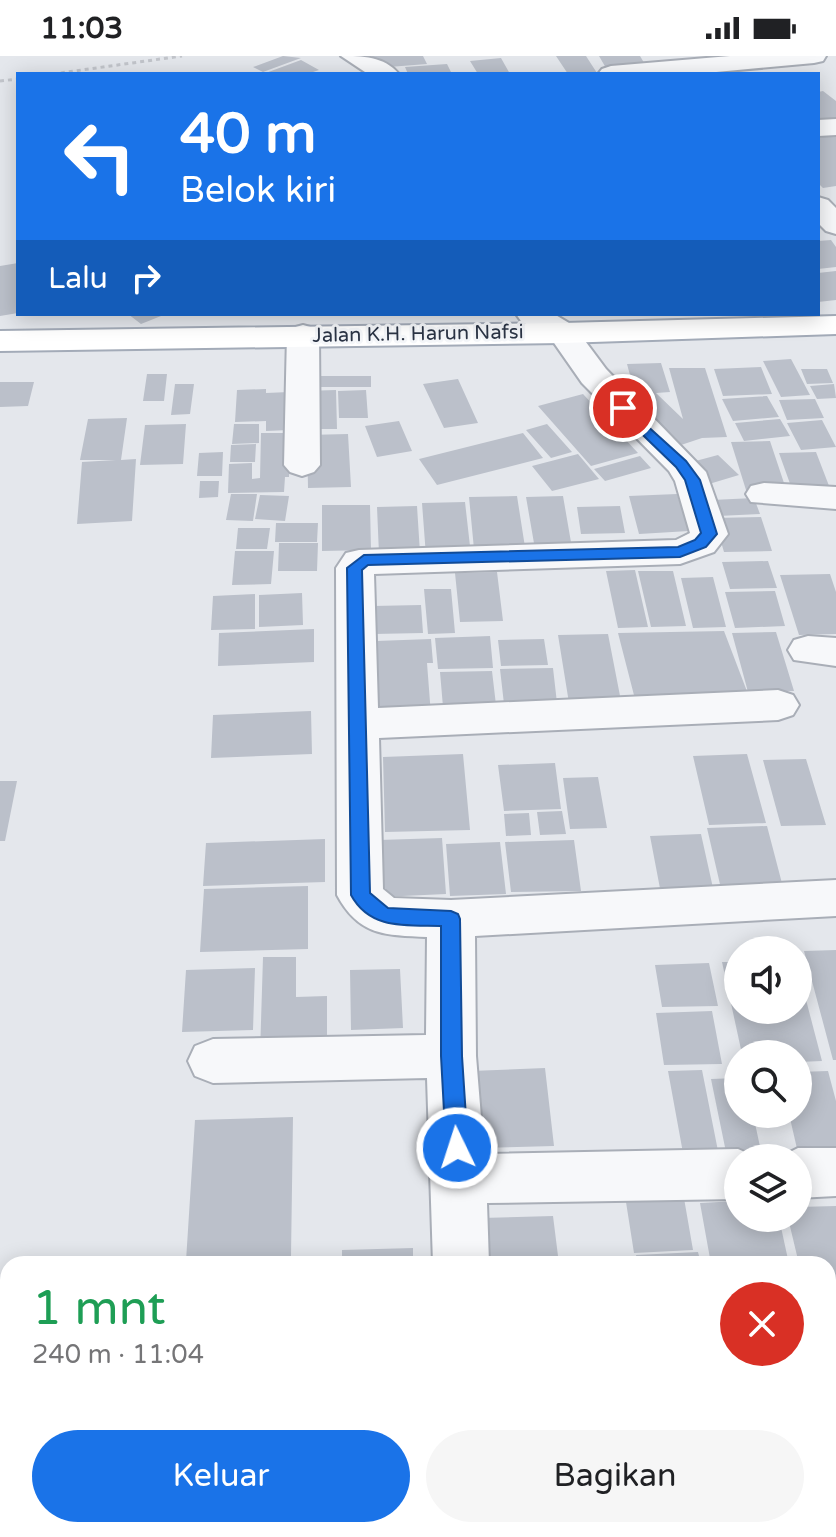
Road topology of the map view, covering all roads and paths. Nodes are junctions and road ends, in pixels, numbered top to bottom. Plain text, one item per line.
1 (182, 56) edge
2 (353, 56) edge
3 (814, 56) edge
4 (726, 69) edge
5 (67, 72) edge
6 (382, 72) edge
7 (657, 72) edge
8 (820, 208) edge
9 (836, 225) edge
10 (728, 321) edge
11 (548, 323) edge
12 (836, 325) edge
13 (303, 335) junction
14 (0, 341) edge
15 (302, 465) dead end
16 (764, 494) dead end
17 (836, 498) edge
18 (778, 705) dead end
19 (358, 724) junction
20 (836, 898) edge
21 (451, 919) junction
22 (451, 1056) junction
23 (213, 1061) dead end
24 (836, 1172) edge
25 (812, 1173) edge
26 (724, 1174) edge
27 (459, 1179) junction
28 (461, 1256) edge

1 - 5 path
2 - 6 street
3 - 4 street
4 - 7 street
8 - 9 street
10 - 11 main road, Jalan K.H. Harun Nafsi
10 - 12 main road, Jalan K.H. Harun Nafsi
11 - 13 main road, Jalan K.H. Harun Nafsi
11 - 19 street
13 - 14 main road, Jalan K.H. Harun Nafsi
13 - 15 street
16 - 17 street
18 - 19 street
19 - 21 street
20 - 21 street
21 - 22 street
22 - 23 street
22 - 27 street
24 - 25 street
26 - 27 street
27 - 28 street

